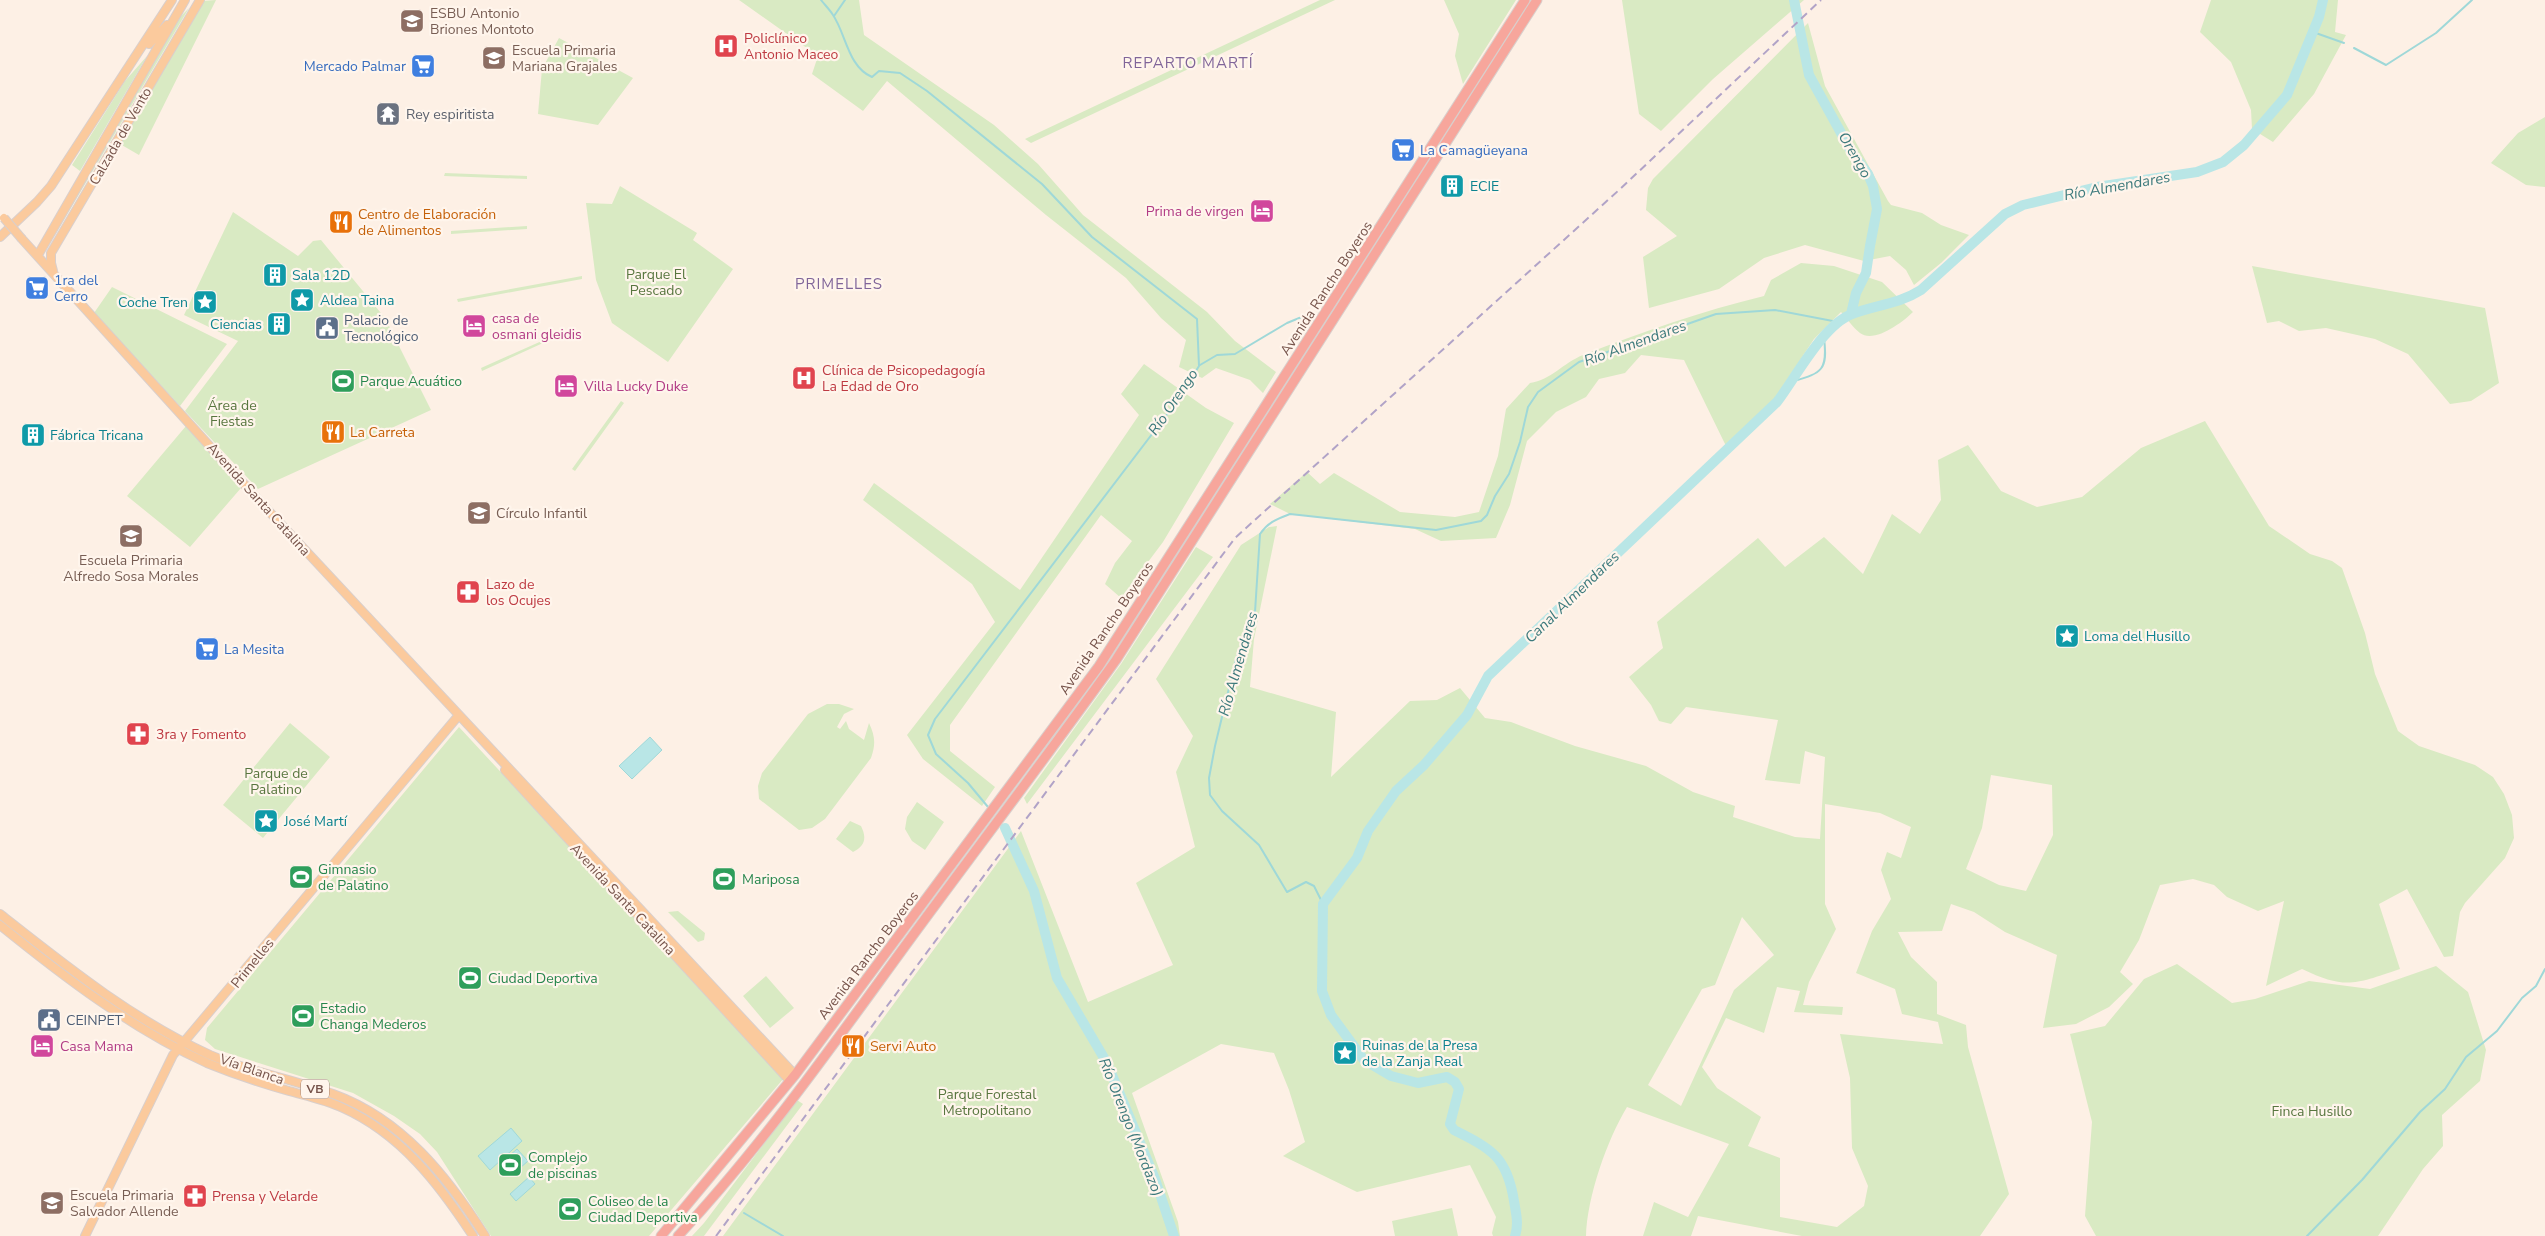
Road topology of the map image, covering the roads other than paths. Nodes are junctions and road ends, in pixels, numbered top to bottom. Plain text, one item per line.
1 (172, 0) edge
2 (186, 0) edge
3 (195, 0) edge
4 (200, 0) edge
5 (1525, 0) edge
6 (1538, 0) edge
7 (174, 18) junction
8 (123, 76) junction
9 (2, 216) edge
10 (0, 237) edge
11 (52, 253) junction
12 (38, 255) junction
13 (55, 275) junction
14 (458, 716) junction
15 (0, 914) edge
16 (0, 925) edge
17 (185, 1042) junction
18 (178, 1048) junction
19 (819, 1063) junction
20 (791, 1080) junction
21 (788, 1103) junction
22 (85, 1236) edge
23 (473, 1236) edge
24 (485, 1236) edge
25 (661, 1236) edge
26 (678, 1236) edge

1 - 8 main road, Calzada de Vento
2 - 7 main road, Calzada de Vento
3 - 7 main road
4 - 11 main road, Calzada de Vento
5 - 20 highway, Avenida Rancho Boyeros
6 - 19 highway, Avenida Rancho Boyeros
7 - 8 main road
7 - 12 main road, Calzada de Vento
8 - 10 main road, Calzada de Vento
9 - 12 main road, Avenida Santa Catalina, bridge
11 - 12 main road
11 - 13 main road
12 - 13 main road, Avenida Santa Catalina
13 - 14 main road, Avenida Santa Catalina
14 - 17 main road, Primelles
14 - 20 main road, Avenida Santa Catalina
15 - 17 main road, Vía Blanca / VB
16 - 18 main road, Vía Blanca / VB
17 - 18 main road, Primelles
17 - 24 main road, Vía Blanca / VB
18 - 22 main road, Primelles
18 - 23 main road, Vía Blanca / VB
19 - 20 highway
19 - 21 highway, Avenida Rancho Boyeros
20 - 21 highway
20 - 25 highway, Avenida Rancho Boyeros
21 - 26 highway, Avenida Rancho Boyeros

